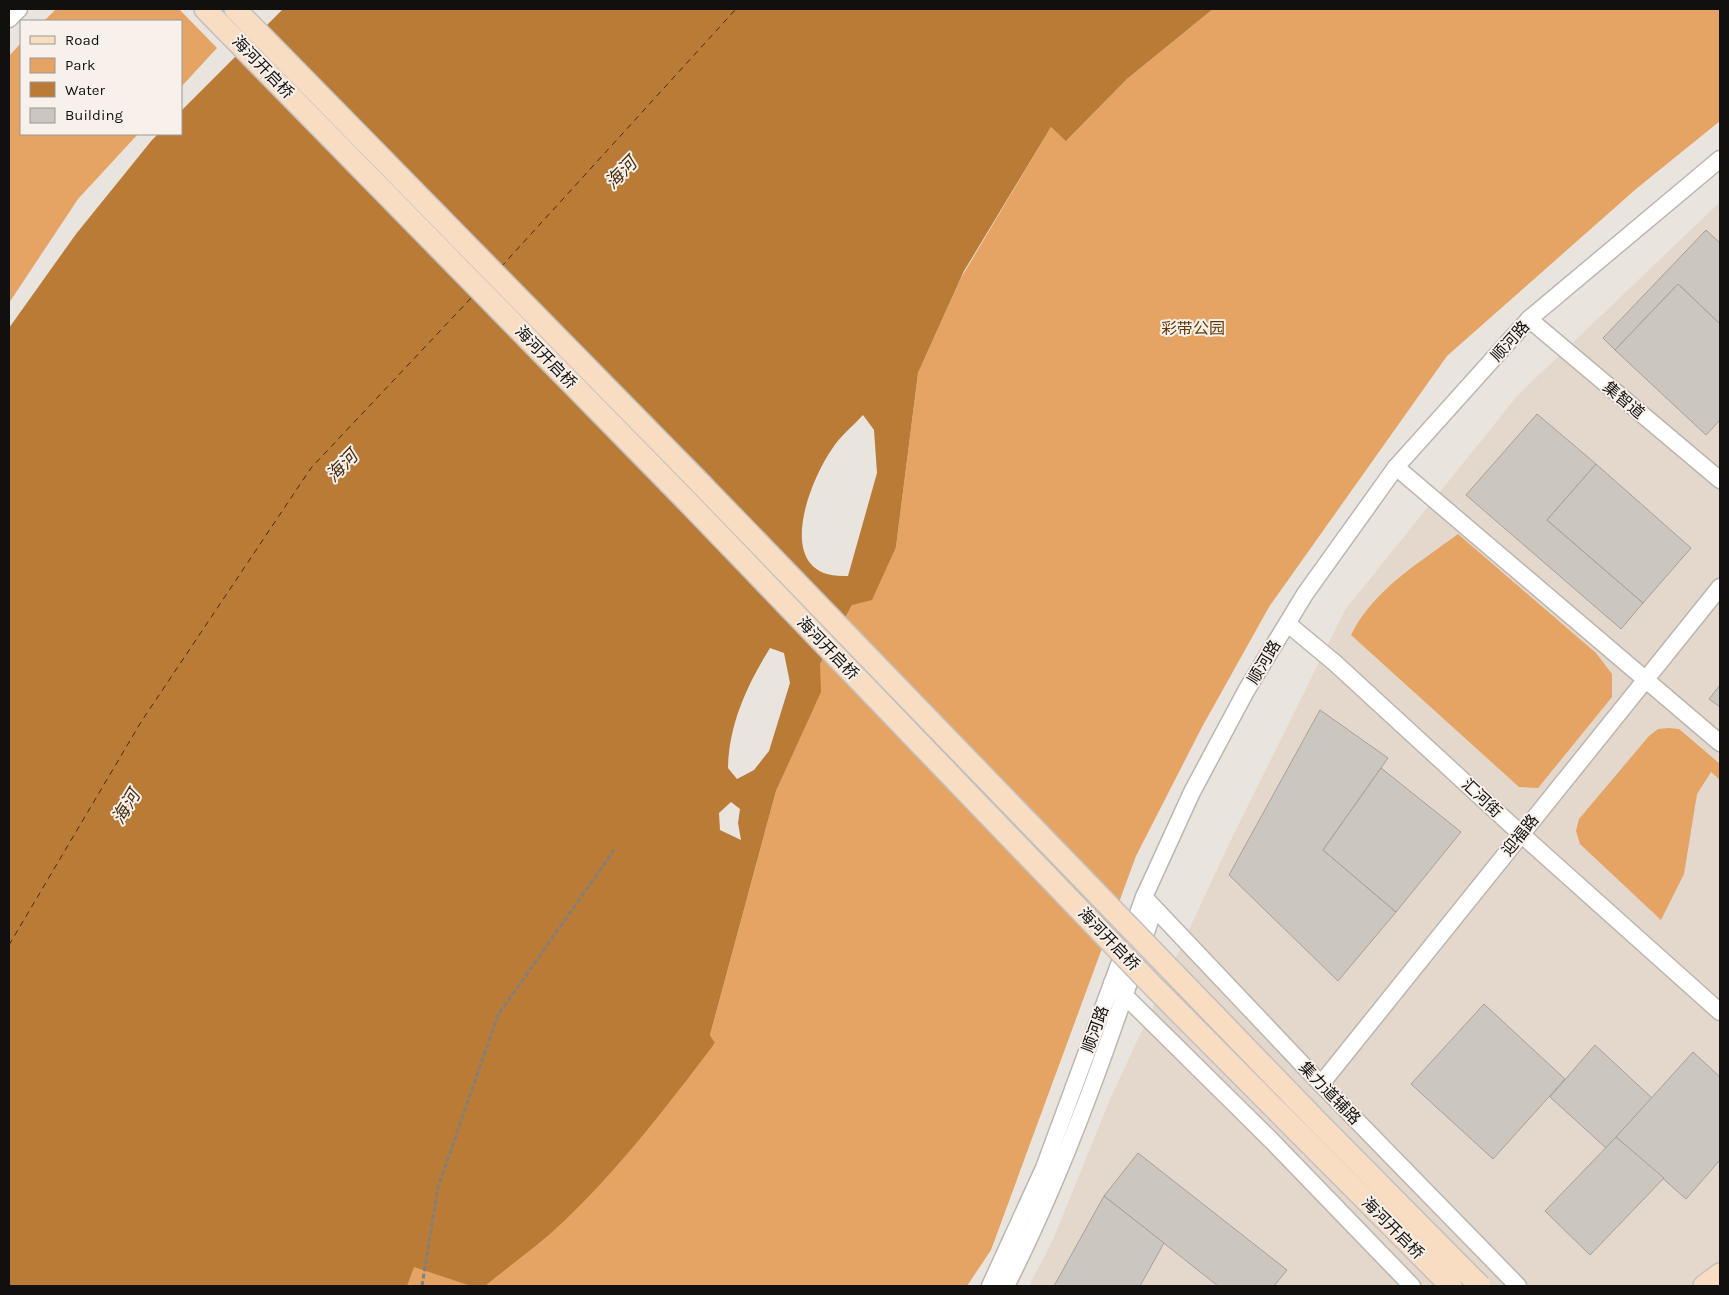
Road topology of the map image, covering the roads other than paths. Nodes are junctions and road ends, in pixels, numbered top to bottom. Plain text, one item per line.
1 (19, 9) edge
2 (205, 9) edge
3 (235, 9) edge
4 (9, 19) edge
5 (1718, 164) edge
6 (1529, 320) junction
7 (1396, 468) junction
8 (1720, 480) edge
9 (1720, 587) edge
10 (1288, 624) junction
11 (1646, 680) junction
12 (1720, 743) edge
13 (1521, 834) junction
14 (1149, 903) junction
15 (1112, 983) junction
16 (1125, 995) junction
17 (1720, 1012) edge
18 (1321, 1084) junction
19 (1720, 1274) edge
20 (990, 1286) edge
21 (1006, 1286) edge
22 (1412, 1286) edge
23 (1451, 1286) edge
24 (1480, 1286) edge
25 (1518, 1286) edge
26 (1704, 1286) edge

1 - 4 street
2 - 23 main road, 海河开启桥, bridge
3 - 24 main road, 海河开启桥, bridge
5 - 6 street, 顺河路
6 - 7 street, 顺河路
6 - 8 street, 集智道
7 - 10 street, 顺河路
7 - 11 street
9 - 11 street, 迎福路
10 - 13 street, 汇河街
10 - 14 street, 顺河路
11 - 12 street
11 - 13 street, 迎福路
13 - 17 street, 汇河街
13 - 18 street, 迎福路
14 - 15 street, 顺河路
14 - 16 street, 顺河路
14 - 18 street, 集力道辅路
15 - 16 street
15 - 20 street, 顺河路
16 - 21 street, 顺河路
16 - 22 street
18 - 25 street, 集力道辅路
19 - 26 main road

